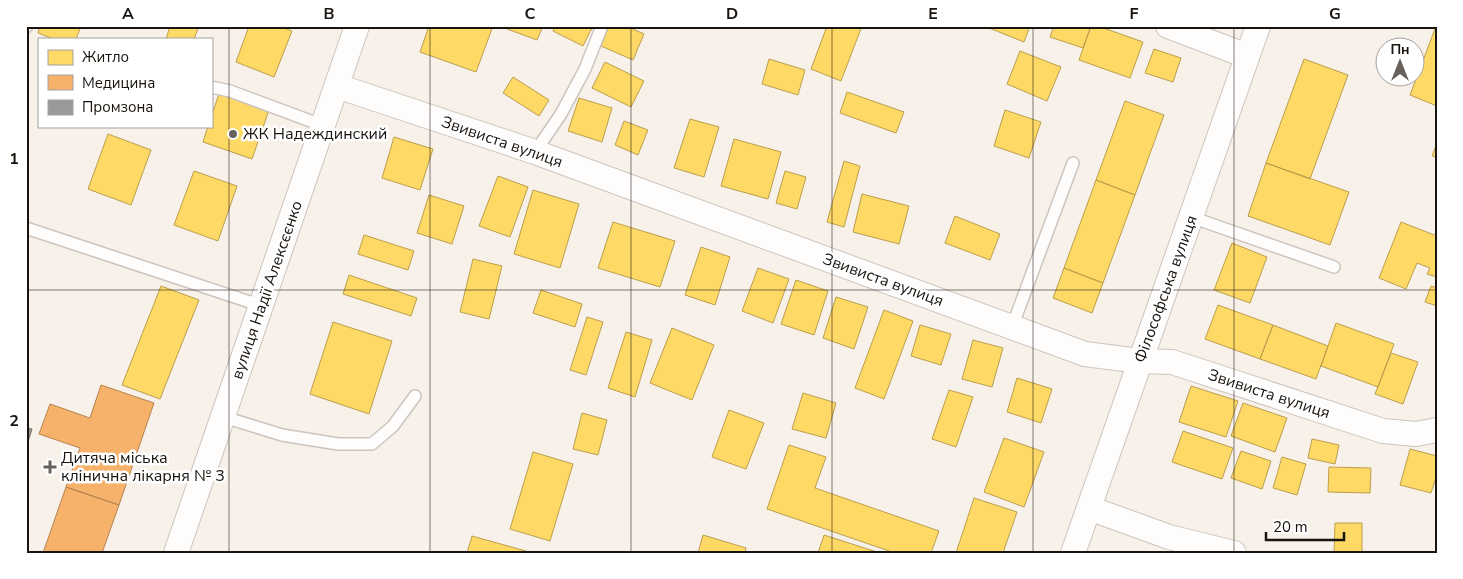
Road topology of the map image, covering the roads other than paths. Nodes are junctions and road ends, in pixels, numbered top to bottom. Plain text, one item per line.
1 (357, 26) edge
2 (602, 26) edge
3 (1168, 26) edge
4 (1258, 26) edge
5 (1247, 56) junction
6 (337, 86) junction
7 (212, 87) edge
8 (324, 126) junction
9 (535, 152) junction
10 (1073, 163) dead end
11 (1192, 217) junction
12 (26, 228) edge
13 (1334, 267) dead end
14 (262, 306) junction
15 (1012, 327) junction
16 (1140, 361) junction
17 (415, 396) dead end
18 (224, 416) junction
19 (1437, 430) edge
20 (1089, 508) junction
21 (176, 553) edge
22 (1073, 553) edge
23 (1234, 553) edge

1 - 6 street, вулиця Надії Алексєєнко
2 - 9 lane
3 - 5 street
4 - 5 street, Філософська вулиця
5 - 11 street, Філософська вулиця
6 - 8 street, вулиця Надії Алексєєнко
6 - 9 street, Звивиста вулиця
7 - 8 lane
8 - 14 street, вулиця Надії Алексєєнко
9 - 15 street, Звивиста вулиця
10 - 15 lane
11 - 13 lane
11 - 16 street, Філософська вулиця
12 - 14 lane
14 - 18 street, вулиця Надії Алексєєнко
15 - 16 street, Звивиста вулиця
16 - 19 street, Звивиста вулиця
16 - 20 street, Філософська вулиця
17 - 18 lane
18 - 21 street, вулиця Надії Алексєєнко
20 - 22 street, Філософська вулиця
20 - 23 street

